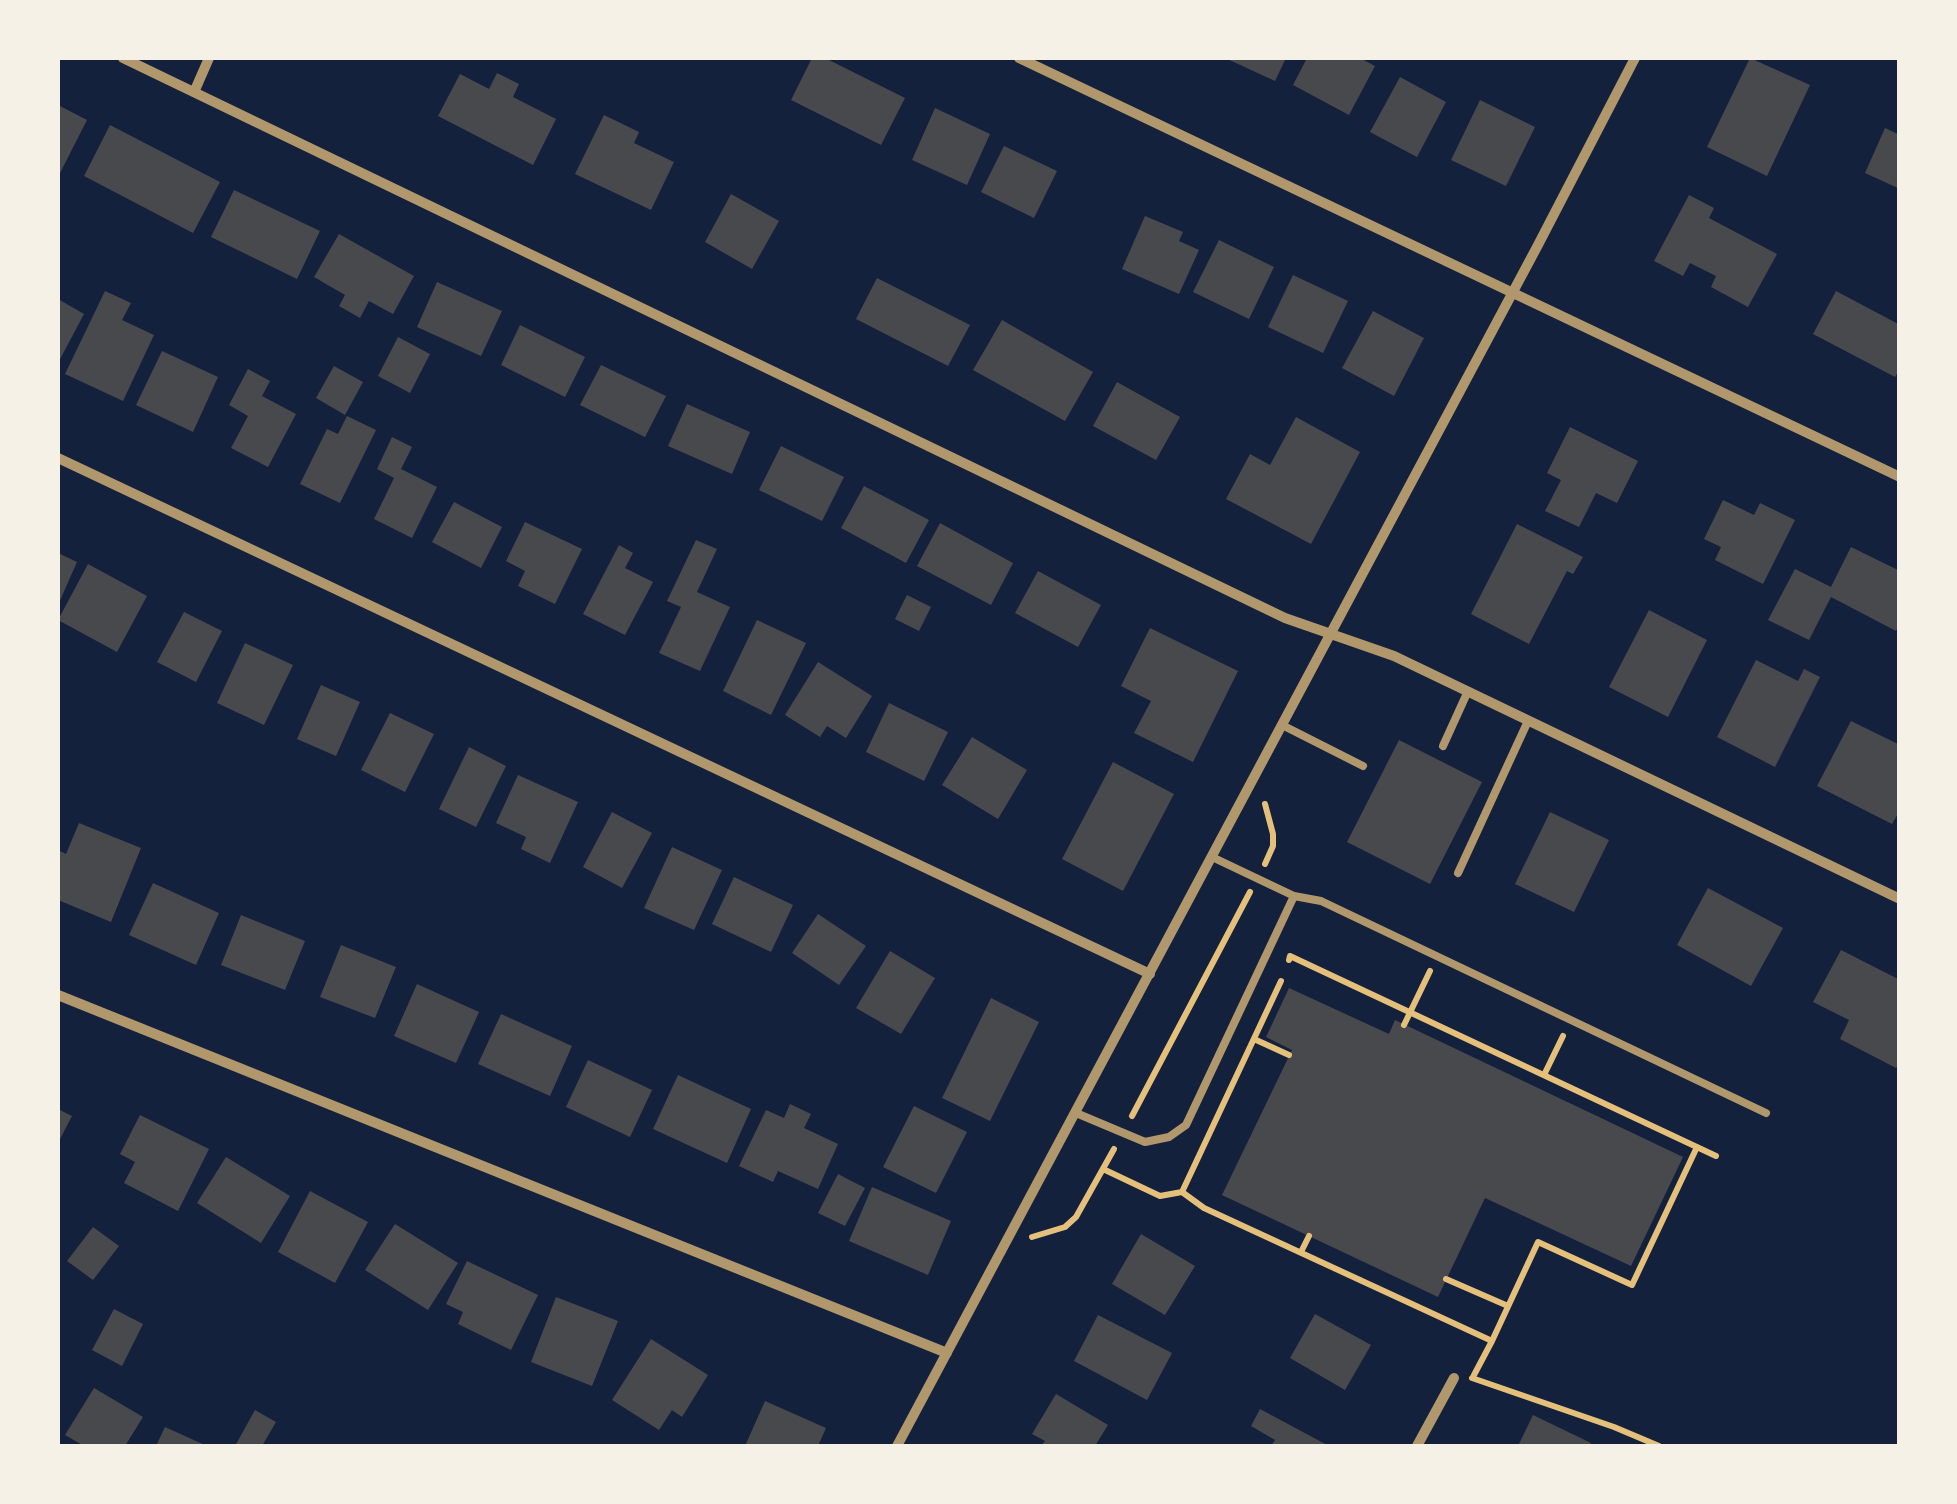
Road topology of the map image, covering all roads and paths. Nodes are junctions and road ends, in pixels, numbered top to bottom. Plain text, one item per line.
1 (123, 58) edge
2 (209, 58) edge
3 (1019, 58) edge
4 (1635, 58) edge
5 (195, 90) junction
6 (1512, 294) junction
7 (58, 458) edge
8 (1900, 477) edge
9 (1331, 634) junction
10 (1468, 691) junction
11 (1528, 720) junction
12 (1282, 724) junction
13 (1443, 746) dead end
14 (1363, 766) dead end
15 (1270, 818) dead end
16 (1212, 857) junction
17 (1268, 859) dead end
18 (1458, 873) dead end
19 (1294, 896) junction
20 (1900, 899) edge
21 (1243, 905) dead end
22 (1290, 956) dead end
23 (1436, 956) junction
24 (1150, 974) junction
25 (58, 995) edge
26 (1410, 1012) junction
27 (1404, 1025) dead end
28 (1254, 1039) dead end
29 (1289, 1055) dead end
30 (1550, 1063) dead end
31 (1544, 1075) junction
32 (1135, 1110) dead end
33 (1766, 1112) dead end
34 (1076, 1113) junction
35 (1697, 1147) junction
36 (1716, 1156) dead end
37 (1107, 1161) dead end
38 (1182, 1192) dead end
39 (1065, 1227) dead end
40 (1309, 1236) dead end
41 (1301, 1252) junction
42 (1446, 1279) dead end
43 (1508, 1306) junction
44 (1492, 1341) junction
45 (947, 1353) junction
46 (1454, 1378) joint
47 (1473, 1378) junction
48 (897, 1446) edge
49 (1417, 1446) edge
50 (1659, 1446) edge

1 - 5 street
2 - 5 street
3 - 6 street
4 - 6 street
5 - 9 street
6 - 8 street
6 - 9 street
7 - 24 street
9 - 10 street
9 - 12 street
10 - 11 street
10 - 13 lane
11 - 18 lane
11 - 20 street
12 - 14 lane
12 - 16 street
15 - 17 path
16 - 19 lane
16 - 24 street
19 - 23 lane
19 - 34 lane
21 - 32 path
22 - 26 path
23 - 26 path
23 - 33 lane
24 - 34 street
25 - 45 street
26 - 27 path
26 - 31 path
28 - 29 path
30 - 31 path
31 - 35 path
34 - 45 street
35 - 36 path
35 - 43 path
37 - 39 path
38 - 41 path
40 - 41 path
41 - 44 path
42 - 43 path
43 - 44 path
44 - 47 path
45 - 48 street
46 - 47 path
46 - 49 street
47 - 50 path

